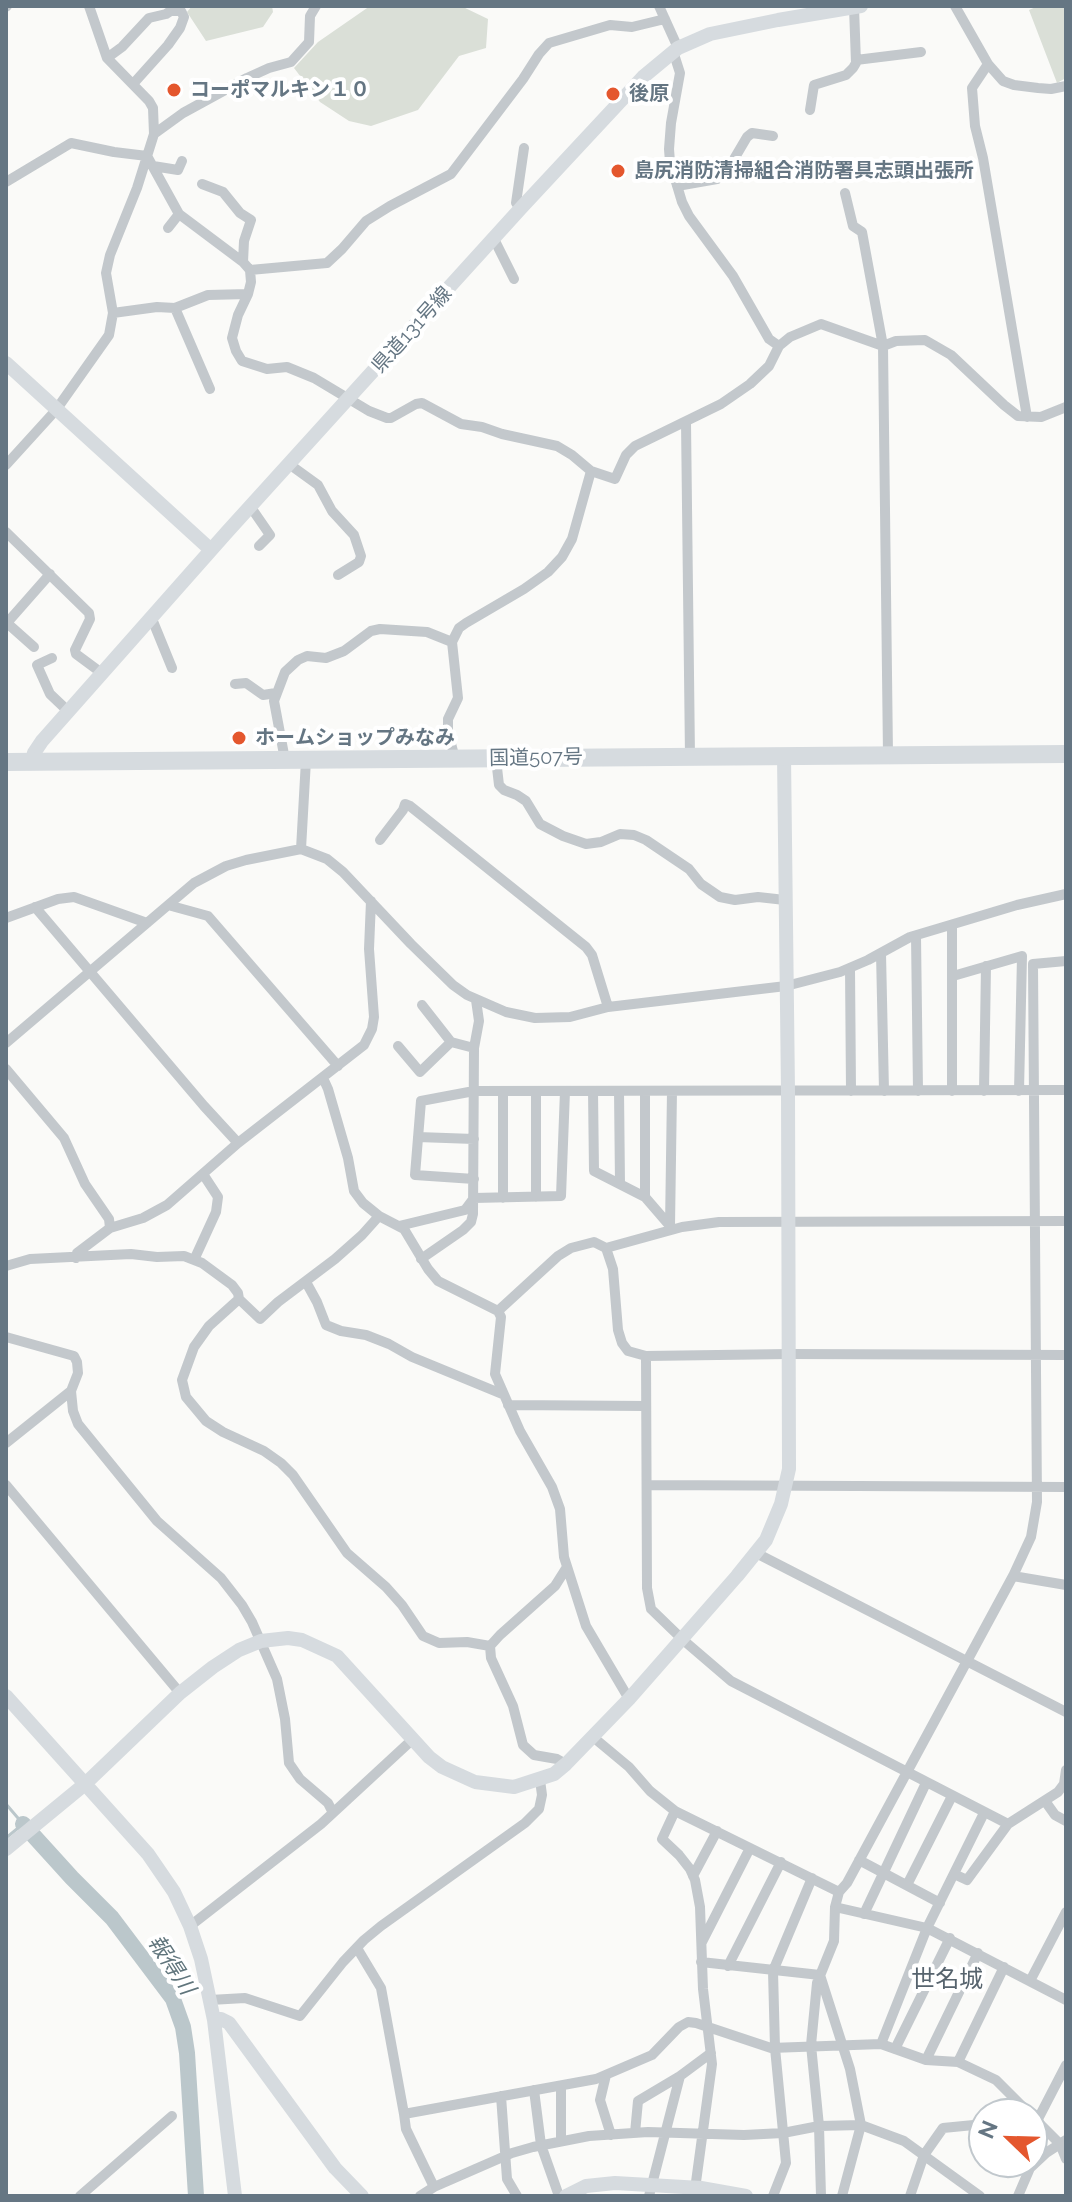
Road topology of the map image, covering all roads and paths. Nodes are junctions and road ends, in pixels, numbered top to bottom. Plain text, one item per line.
1 (89, 6) edge
2 (316, 6) edge
3 (659, 6) edge
4 (955, 6) edge
5 (857, 7) edge
6 (173, 9) edge
7 (820, 9) edge
8 (665, 19) junction
9 (676, 50) junction
10 (921, 52) dead end
11 (107, 58) junction
12 (856, 60) junction
13 (988, 64) junction
14 (133, 84) junction
15 (1066, 86) edge
16 (810, 110) dead end
17 (154, 134) junction
18 (773, 136) dead end
19 (524, 148) dead end
20 (147, 156) junction
21 (182, 161) dead end
22 (153, 166) junction
23 (6, 182) edge
24 (202, 184) dead end
25 (677, 186) junction
26 (845, 193) dead end
27 (521, 208) junction
28 (179, 214) junction
29 (168, 228) dead end
30 (494, 239) junction
31 (230, 253) junction
32 (221, 264) dead end
33 (246, 266) junction
34 (514, 279) dead end
35 (248, 294) junction
36 (175, 308) junction
37 (113, 313) junction
38 (779, 346) junction
39 (883, 346) junction
40 (6, 363) edge
41 (210, 389) dead end
42 (349, 399) junction
43 (1066, 407) edge
44 (56, 410) junction
45 (1027, 417) junction
46 (686, 422) junction
47 (289, 464) junction
48 (6, 465) edge
49 (591, 471) junction
50 (250, 506) junction
51 (6, 532) edge
52 (259, 546) dead end
53 (211, 550) junction
54 (50, 574) junction
55 (338, 575) dead end
56 (152, 619) junction
57 (6, 623) edge
58 (452, 642) junction
59 (34, 647) dead end
60 (52, 658) dead end
61 (172, 668) dead end
62 (103, 674) junction
63 (235, 684) dead end
64 (276, 693) junction
65 (69, 712) junction
66 (1066, 754) edge
67 (888, 755) junction
68 (784, 756) junction
69 (690, 757) junction
70 (455, 759) junction
71 (496, 759) junction
72 (285, 760) junction
73 (306, 760) junction
74 (6, 762) edge
75 (31, 762) junction
76 (380, 840) dead end
77 (301, 849) junction
78 (1066, 894) edge
79 (785, 900) junction
80 (371, 901) junction
81 (168, 905) junction
82 (35, 907) junction
83 (6, 918) edge
84 (147, 923) junction
85 (952, 925) junction
86 (916, 936) junction
87 (881, 953) junction
88 (1066, 961) edge
89 (986, 966) junction
90 (850, 968) junction
91 (90, 970) junction
92 (953, 976) junction
93 (786, 986) junction
94 (476, 1000) junction
95 (422, 1005) dead end
96 (608, 1007) junction
97 (451, 1042) junction
98 (6, 1043) edge
99 (398, 1046) dead end
100 (474, 1048) junction
101 (338, 1066) junction
102 (6, 1069) edge
103 (323, 1078) junction
104 (1066, 1090) edge
105 (474, 1091) junction
106 (503, 1091) junction
107 (536, 1091) junction
108 (565, 1091) junction
109 (593, 1091) junction
110 (619, 1091) junction
111 (645, 1091) junction
112 (672, 1091) junction
113 (788, 1091) junction
114 (851, 1091) junction
115 (884, 1091) junction
116 (918, 1091) junction
117 (952, 1091) junction
118 (984, 1091) junction
119 (1019, 1091) junction
120 (1034, 1091) junction
121 (418, 1137) junction
122 (474, 1139) junction
123 (238, 1143) junction
124 (203, 1174) junction
125 (474, 1179) junction
126 (620, 1184) junction
127 (536, 1197) junction
128 (645, 1197) junction
129 (474, 1198) junction
130 (503, 1198) junction
131 (379, 1216) junction
132 (1035, 1221) junction
133 (1066, 1221) edge
134 (788, 1222) junction
135 (399, 1226) junction
136 (110, 1228) junction
137 (670, 1229) junction
138 (606, 1248) junction
139 (76, 1258) junction
140 (421, 1259) junction
141 (194, 1260) junction
142 (6, 1266) edge
143 (306, 1282) junction
144 (239, 1299) junction
145 (498, 1311) junction
146 (6, 1337) edge
147 (789, 1354) junction
148 (1066, 1355) edge
149 (646, 1356) junction
150 (1035, 1356) junction
151 (71, 1391) junction
152 (502, 1394) junction
153 (508, 1405) junction
154 (645, 1406) junction
155 (6, 1443) edge
156 (6, 1485) edge
157 (647, 1485) junction
158 (787, 1486) junction
159 (1066, 1487) edge
160 (1036, 1488) junction
161 (756, 1553) junction
162 (567, 1567) junction
163 (1013, 1576) junction
164 (1066, 1585) edge
165 (682, 1639) junction
166 (261, 1641) junction
167 (490, 1646) junction
168 (966, 1661) junction
169 (180, 1693) junction
170 (6, 1696) edge
171 (629, 1699) junction
172 (1066, 1712) edge
173 (593, 1737) junction
174 (413, 1739) junction
175 (566, 1764) junction
176 (1066, 1770) edge
177 (906, 1772) junction
178 (540, 1780) junction
179 (926, 1783) junction
180 (85, 1784) junction
181 (952, 1796) junction
182 (1045, 1801) junction
183 (675, 1811) junction
184 (333, 1813) junction
185 (984, 1813) junction
186 (1066, 1821) edge
187 (1008, 1824) junction
188 (717, 1831) junction
189 (11, 1842) edge
190 (750, 1848) junction
191 (859, 1860) junction
192 (781, 1862) junction
193 (883, 1873) junction
194 (954, 1874) junction
195 (693, 1876) junction
196 (812, 1878) junction
197 (907, 1885) junction
198 (839, 1892) junction
199 (940, 1903) junction
200 (835, 1907) junction
201 (1066, 1912) edge
202 (864, 1914) junction
203 (190, 1926) junction
204 (927, 1928) junction
205 (950, 1938) junction
206 (701, 1944) junction
207 (357, 1948) junction
208 (978, 1953) junction
209 (701, 1962) junction
210 (728, 1966) junction
211 (1004, 1967) junction
212 (773, 1971) junction
213 (820, 1975) junction
214 (1030, 1981) junction
215 (210, 2000) junction
216 (1066, 2000) edge
217 (214, 2020) junction
218 (707, 2028) junction
219 (842, 2044) junction
220 (881, 2044) junction
221 (811, 2045) junction
222 (775, 2048) junction
223 (895, 2049) junction
224 (711, 2053) junction
225 (926, 2060) junction
226 (958, 2062) junction
227 (1066, 2065) edge
228 (606, 2075) junction
229 (680, 2076) junction
230 (561, 2086) junction
231 (534, 2090) junction
232 (501, 2096) junction
233 (1014, 2098) edge
234 (1045, 2098) edge
235 (404, 2114) junction
236 (172, 2116) dead end
237 (861, 2125) junction
238 (819, 2126) junction
239 (968, 2126) edge
240 (666, 2132) junction
241 (702, 2132) junction
242 (635, 2133) junction
243 (783, 2133) junction
244 (611, 2135) junction
245 (561, 2141) junction
246 (1063, 2142) edge
247 (541, 2145) junction
248 (924, 2155) junction
249 (504, 2157) junction
250 (1066, 2159) edge
251 (434, 2187) junction
252 (650, 2191) edge
253 (692, 2192) edge
254 (80, 2196) edge
255 (235, 2196) edge
256 (362, 2196) edge
257 (420, 2196) edge
258 (517, 2196) edge
259 (559, 2196) edge
260 (566, 2196) edge
261 (746, 2196) edge
262 (773, 2196) edge
263 (821, 2196) edge
264 (842, 2196) edge
265 (910, 2196) edge
266 (980, 2196) edge

1 - 11 street
2 - 17 street
3 - 8 street
4 - 13 street
5 - 7 street, 県道131号線
5 - 12 street
6 - 11 street
6 - 14 street
7 - 9 street, 県道131号線
8 - 9 street
8 - 33 street
9 - 25 street
9 - 27 street, 県道131号線
10 - 12 street
11 - 14 street
12 - 16 street
13 - 15 street
13 - 45 street
14 - 17 street
17 - 20 street
18 - 25 street
19 - 27 street
20 - 22 street
20 - 23 street
20 - 37 street
21 - 22 street
22 - 28 street
24 - 33 street
25 - 38 street
26 - 39 street
27 - 30 street, 県道131号線
28 - 29 street
28 - 31 street
30 - 34 street
30 - 42 street, 県道131号線
31 - 32 street
31 - 33 street
33 - 35 street
35 - 36 street
35 - 42 street
36 - 37 street
36 - 41 street
37 - 44 street
38 - 39 street
38 - 46 street
39 - 45 street
39 - 67 street
40 - 44 street
42 - 47 street, 県道131号線
42 - 49 street
43 - 45 street
44 - 48 street
44 - 53 street
46 - 49 street
46 - 69 street
47 - 50 street, 県道131号線
47 - 55 street
49 - 58 street
50 - 52 street
50 - 53 street, 県道131号線
51 - 54 street
53 - 56 street, 県道131号線
54 - 57 street
54 - 62 street
56 - 61 street
56 - 62 street, 県道131号線
57 - 59 street
58 - 64 street
58 - 70 street
60 - 65 street
62 - 65 street, 県道131号線
63 - 64 street
64 - 72 street
65 - 75 street, 県道131号線
66 - 67 highway, 国道507号
67 - 68 highway, 国道507号
68 - 69 highway, 国道507号
68 - 79 street
69 - 71 highway, 国道507号
70 - 71 highway, 国道507号
70 - 73 highway, 国道507号
71 - 79 street
72 - 73 highway, 国道507号
72 - 75 highway, 国道507号
73 - 77 street
74 - 75 highway, 国道507号
76 - 96 street
77 - 80 street
77 - 81 street
78 - 85 street
79 - 93 street
80 - 94 street
80 - 101 street
81 - 84 street
81 - 101 street
82 - 83 street
82 - 84 street
82 - 91 street
84 - 91 street
85 - 86 street
85 - 92 street
86 - 87 street
86 - 116 street
87 - 90 street
87 - 115 street
88 - 120 street
89 - 92 street
89 - 118 street
89 - 119 street
90 - 93 street
90 - 114 street
91 - 98 street
91 - 123 street
92 - 117 street
93 - 96 street
93 - 113 street
94 - 96 street
94 - 100 street
95 - 97 street
97 - 99 street
97 - 100 street
100 - 105 street
101 - 103 street
102 - 136 street
103 - 123 street
103 - 131 street
104 - 120 street
105 - 106 street
105 - 121 street
105 - 122 street
106 - 107 street
106 - 130 street
107 - 108 street
107 - 127 street
108 - 109 street
108 - 127 street
109 - 110 street
109 - 126 street
110 - 111 street
110 - 126 street
111 - 112 street
111 - 128 street
112 - 113 street
112 - 137 street
113 - 114 street
113 - 134 street
114 - 115 street
115 - 116 street
116 - 117 street
117 - 118 street
118 - 119 street
119 - 120 street
120 - 132 street
121 - 122 street
121 - 125 street
122 - 125 street
123 - 124 street
124 - 136 street
124 - 141 street
125 - 129 street
126 - 128 street
127 - 130 street
128 - 137 street
129 - 130 street
129 - 135 street
129 - 140 street
131 - 135 street
131 - 143 street
132 - 133 street
132 - 134 street
132 - 150 street
134 - 137 street
134 - 147 street
135 - 140 street
136 - 139 street
137 - 138 street
138 - 145 street
138 - 149 street
139 - 141 street
139 - 142 street
140 - 145 street
141 - 144 street
143 - 144 street
143 - 152 street
144 - 167 street
145 - 152 street
146 - 151 street
147 - 149 street
147 - 150 street
147 - 158 street
148 - 150 street
149 - 154 street
150 - 160 street
151 - 155 street
151 - 166 street
152 - 153 street
153 - 154 street
153 - 162 street
154 - 157 street
156 - 169 street
157 - 158 street
157 - 165 street
158 - 160 street
158 - 161 street
159 - 160 street
160 - 163 street
161 - 165 street
161 - 168 street
162 - 167 street
162 - 171 street
163 - 164 street
163 - 168 street
165 - 171 street
165 - 177 street
166 - 169 street
166 - 174 street
166 - 184 street
167 - 175 street
168 - 172 street
168 - 177 street
169 - 180 street
170 - 180 street
171 - 173 street
173 - 175 street
173 - 183 street
174 - 178 street
174 - 184 street
175 - 178 street
176 - 182 street
177 - 179 street
177 - 191 street
178 - 207 street
179 - 181 street
179 - 193 street
180 - 189 street
180 - 203 street
181 - 185 street
181 - 197 street
182 - 186 street
182 - 187 street
183 - 188 street
183 - 195 street
184 - 203 street
185 - 187 street
185 - 194 street
187 - 194 street
188 - 190 street
188 - 195 street
190 - 192 street
190 - 206 street
191 - 193 street
191 - 198 street
192 - 196 street
192 - 210 street
193 - 197 street
193 - 202 street
194 - 199 street
195 - 206 street
196 - 198 street
196 - 212 street
197 - 199 street
198 - 200 street
199 - 204 street
200 - 202 street
200 - 213 street
201 - 214 street
202 - 204 street
203 - 215 street
204 - 205 street
204 - 220 street
205 - 208 street
205 - 223 street
206 - 209 street
207 - 215 street
207 - 235 street
208 - 211 street
208 - 225 street
209 - 210 street
209 - 218 street
210 - 212 street
211 - 214 street
211 - 226 street
212 - 213 street
212 - 222 street
213 - 219 street
213 - 221 street
214 - 216 street
215 - 217 street
217 - 255 street
217 - 256 street
218 - 222 street
218 - 224 street
218 - 228 street
219 - 220 street
219 - 221 street
219 - 237 street
220 - 223 street
221 - 222 street
221 - 238 street
222 - 243 street
223 - 225 street
224 - 229 street
224 - 241 street
225 - 226 street
226 - 233 street
227 - 234 street
228 - 230 street
228 - 244 street
229 - 240 street
229 - 242 street
230 - 231 street
230 - 245 street
231 - 232 street
231 - 247 street
232 - 235 street
232 - 249 street
235 - 251 street
236 - 254 street
237 - 238 street
237 - 248 street
237 - 264 street
238 - 243 street
238 - 263 street
239 - 248 street
240 - 241 street
240 - 242 street
240 - 252 street
241 - 243 street
241 - 253 street
242 - 244 street
243 - 262 street
244 - 245 street
245 - 247 street
246 - 250 street
247 - 249 street
247 - 259 street
248 - 265 street
248 - 266 street
249 - 251 street
249 - 258 street
251 - 257 street
252 - 253 street
252 - 260 street
253 - 261 street

